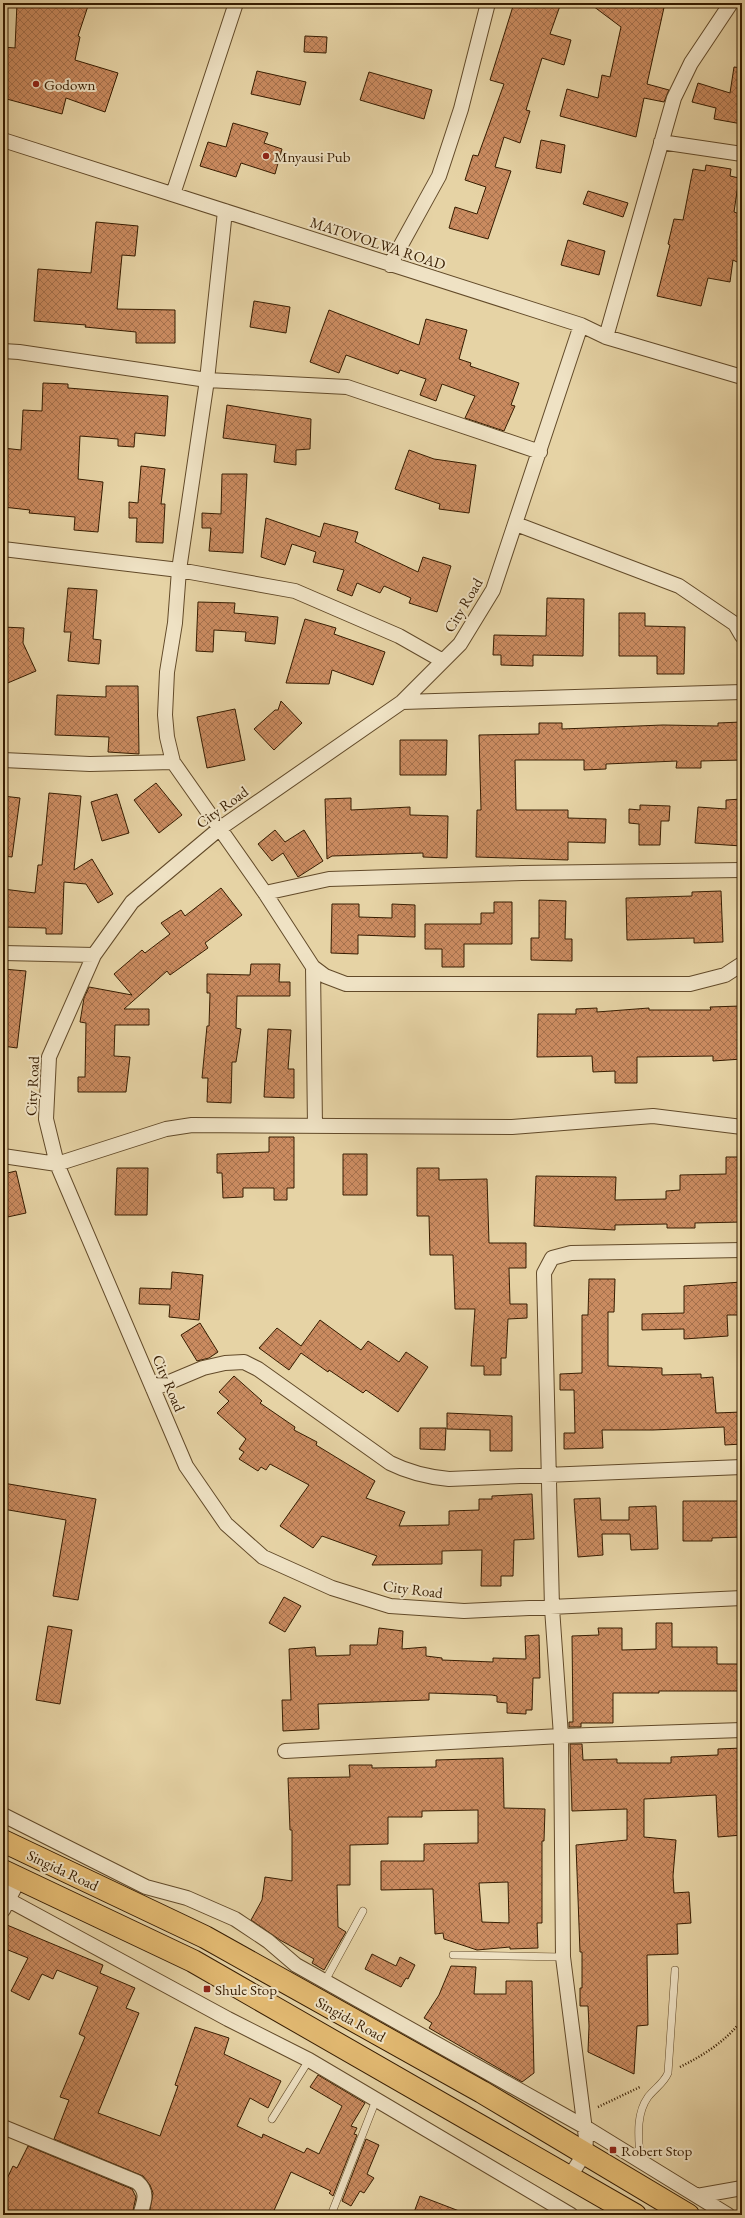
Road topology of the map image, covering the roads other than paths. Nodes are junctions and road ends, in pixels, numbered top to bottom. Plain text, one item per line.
1 (236, 3) edge
2 (488, 3) edge
3 (731, 3) edge
4 (3, 140) edge
5 (661, 142) junction
6 (742, 154) edge
7 (172, 194) junction
8 (225, 211) junction
9 (390, 265) junction
10 (581, 325) junction
11 (606, 337) junction
12 (3, 351) edge
13 (742, 377) edge
14 (207, 380) junction
15 (540, 452) junction
16 (516, 524) junction
17 (3, 549) edge
18 (179, 570) junction
19 (742, 636) edge
20 (443, 660) junction
21 (742, 692) edge
22 (402, 702) junction
23 (3, 760) edge
24 (173, 762) junction
25 (220, 829) junction
26 (742, 870) edge
27 (265, 893) junction
28 (3, 953) edge
29 (94, 955) junction
30 (742, 964) edge
31 (313, 967) junction
32 (315, 1126) junction
33 (742, 1127) edge
34 (3, 1156) edge
35 (57, 1164) junction
36 (742, 1250) edge
37 (154, 1389) junction
38 (742, 1468) edge
39 (549, 1474) junction
40 (742, 1598) edge
41 (552, 1608) junction
42 (742, 1730) edge
43 (561, 1736) junction
44 (285, 1751) dead end
45 (3, 1815) edge
46 (3, 1841) edge
47 (11, 1875) edge
48 (5, 1902) edge
49 (363, 1911) dead end
50 (453, 1954) dead end
51 (563, 1957) junction
52 (675, 1970) dead end
53 (325, 1981) junction
54 (309, 2060) junction
55 (376, 2100) junction
56 (272, 2119) dead end
57 (3, 2127) edge
58 (585, 2127) junction
59 (585, 2153) junction
60 (640, 2161) junction
61 (570, 2176) junction
62 (742, 2188) edge
63 (693, 2206) edge
64 (140, 2215) edge
65 (331, 2215) edge
66 (571, 2215) edge
67 (635, 2215) edge
68 (728, 2215) edge

1 - 7 street
2 - 9 street
3 - 5 street
4 - 7 street, MATOVOLWA ROAD
5 - 6 street
5 - 11 street
7 - 8 street, MATOVOLWA ROAD
8 - 9 street, MATOVOLWA ROAD
8 - 14 street
9 - 10 street, MATOVOLWA ROAD
10 - 11 street, MATOVOLWA ROAD
10 - 15 street, City Road
11 - 13 street, MATOVOLWA ROAD
12 - 14 street
14 - 15 street
14 - 18 street
15 - 16 street, City Road
16 - 19 street
16 - 20 street, City Road
17 - 18 street
18 - 20 street
18 - 24 street
20 - 22 street, City Road
21 - 22 street
22 - 25 street, City Road
23 - 24 street
24 - 25 street
25 - 27 street
25 - 29 street, City Road
26 - 27 street
27 - 31 street
28 - 29 street
29 - 35 street, City Road
30 - 31 street
31 - 32 street
32 - 33 street
32 - 35 street
34 - 35 street
35 - 37 street, City Road
36 - 39 street
37 - 39 street
37 - 41 street, City Road
38 - 39 street
39 - 41 street
40 - 41 street, City Road
41 - 43 street
42 - 43 street
43 - 44 street
43 - 51 street
45 - 53 street
46 - 59 highway, Singida Road
47 - 48 street
47 - 61 highway, Singida Road
48 - 54 street
49 - 53 lane
50 - 51 lane
51 - 58 street
52 - 60 lane
53 - 58 street
54 - 55 street
54 - 56 lane
55 - 65 lane
55 - 66 street
57 - 64 street
58 - 59 street
58 - 60 street
59 - 61 street
59 - 63 highway, Singida Road
60 - 63 street
61 - 67 highway, Singida Road
62 - 63 street
63 - 68 street

